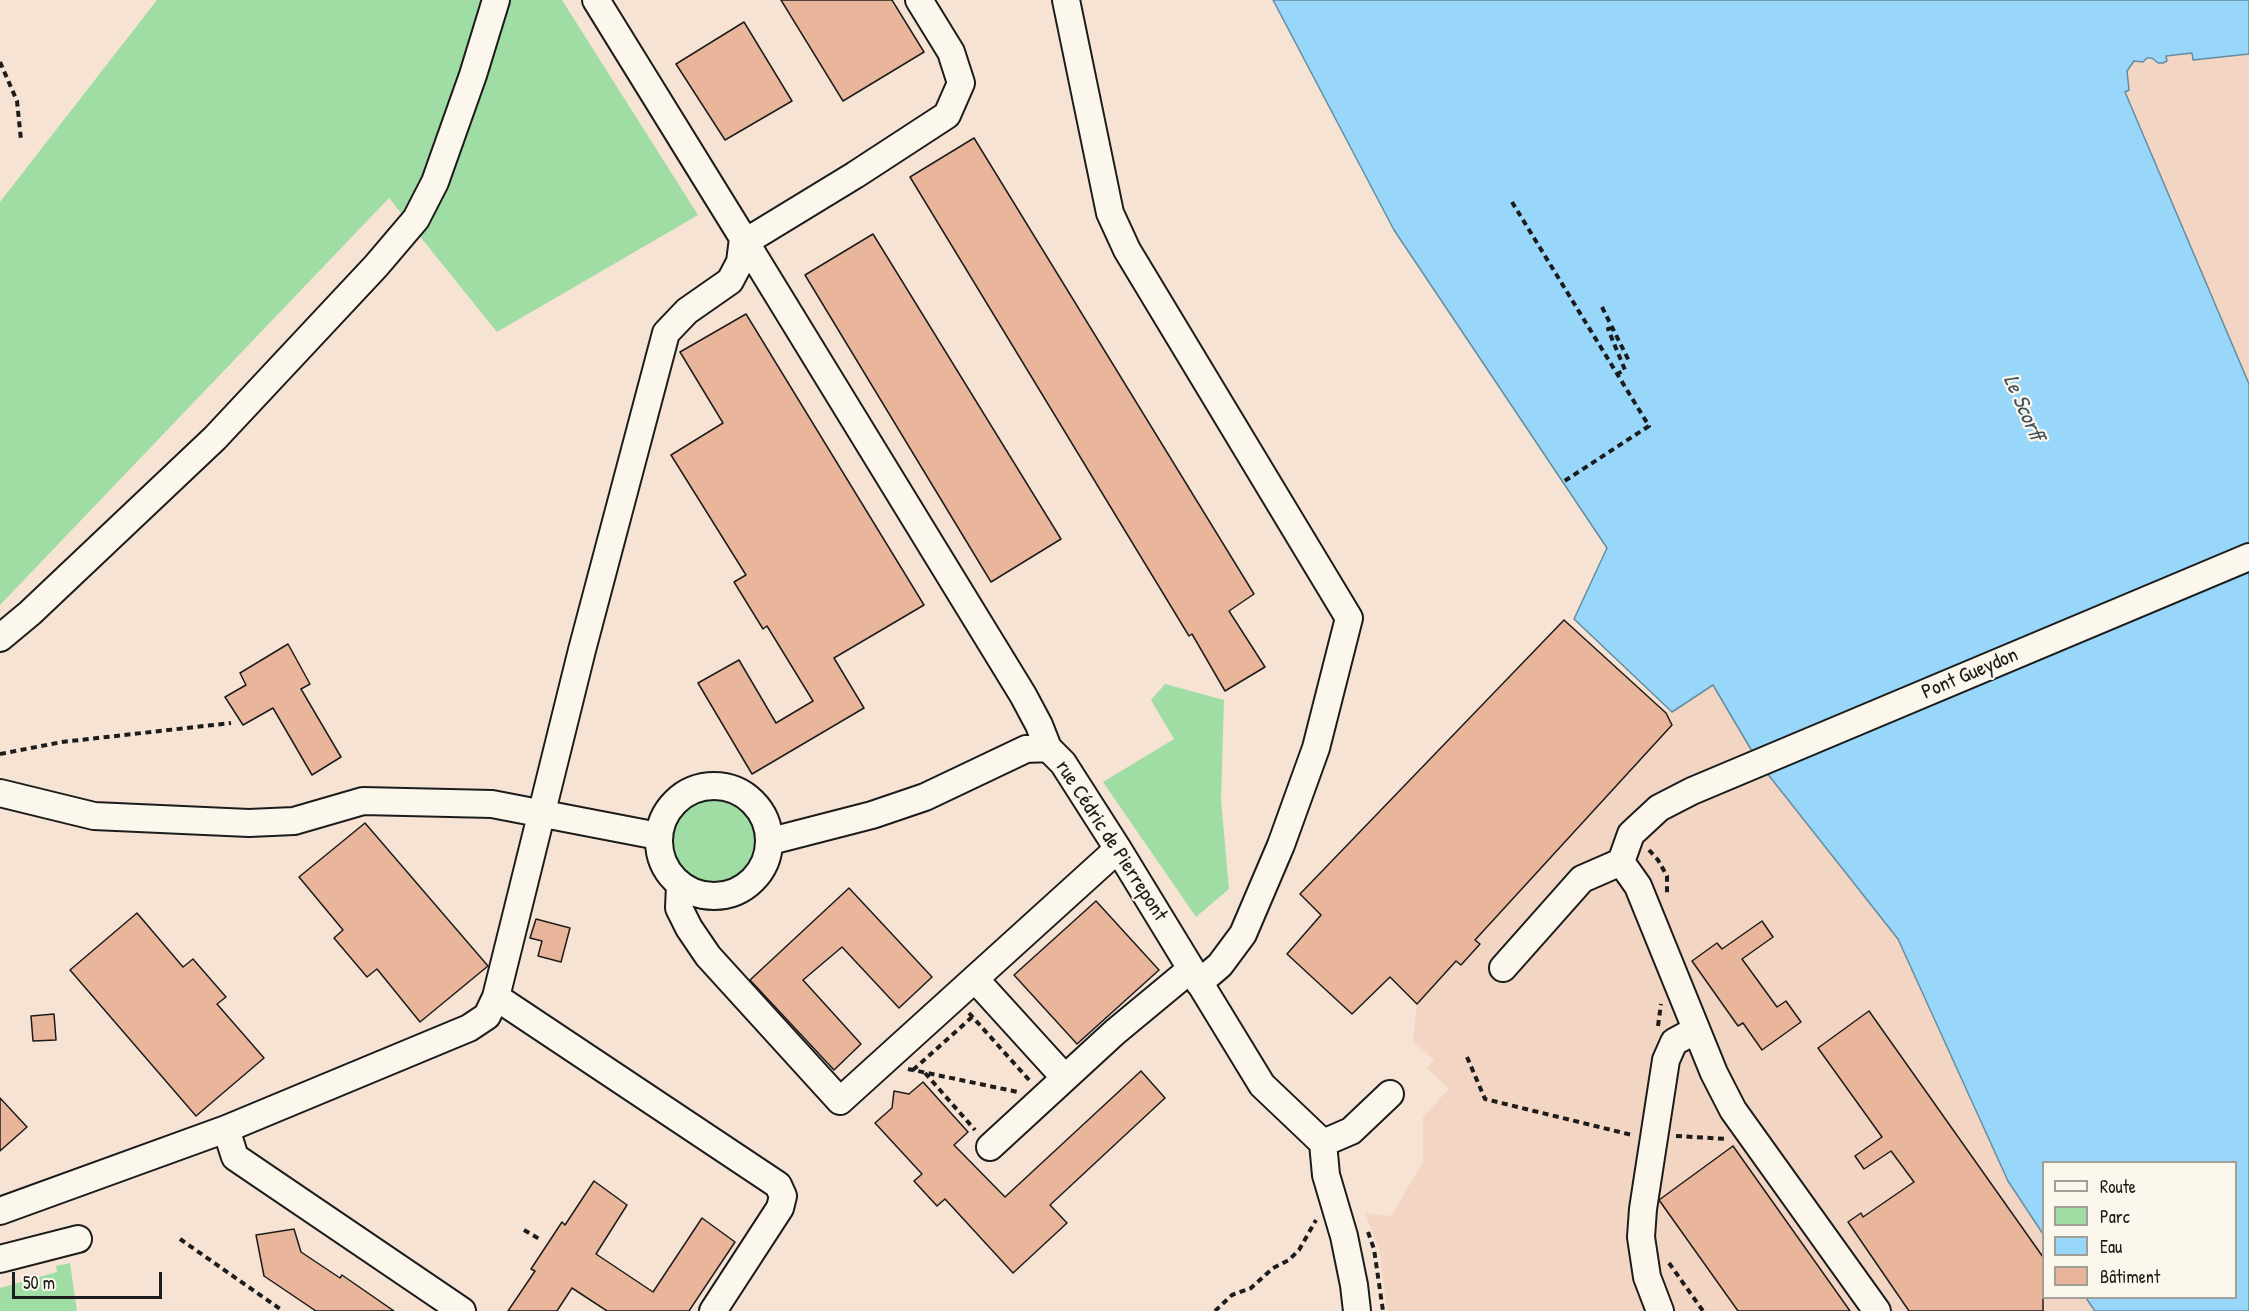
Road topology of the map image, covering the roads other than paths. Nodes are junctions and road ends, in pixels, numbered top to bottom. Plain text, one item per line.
1 (496, 0) edge
2 (596, 0) edge
3 (919, 0) edge
4 (1066, 0) edge
5 (743, 238) junction
6 (2249, 558) edge
7 (0, 639) edge
8 (1048, 748) junction
9 (0, 793) edge
10 (540, 813) junction
11 (658, 836) junction
12 (771, 841) junction
13 (1118, 849) junction
14 (1621, 862) junction
15 (680, 885) junction
16 (1503, 968) dead end
17 (1195, 976) junction
18 (975, 979) junction
19 (496, 998) junction
20 (1696, 1030) junction
21 (1065, 1078) junction
22 (1390, 1094) dead end
23 (226, 1129) junction
24 (1323, 1143) junction
25 (990, 1147) road end
26 (0, 1211) edge
27 (78, 1239) dead end
28 (0, 1259) edge
29 (462, 1311) edge
30 (713, 1311) edge
31 (1357, 1311) edge
32 (1660, 1311) edge
33 (1877, 1311) edge

1 - 7 street
2 - 5 street
3 - 5 street
4 - 17 street
5 - 8 street
5 - 10 street
6 - 14 street, Pont Gueydon
8 - 12 street, rue Cédric de Pierrepont
8 - 13 street, rue Cédric de Pierrepont
9 - 10 street
10 - 11 street
10 - 19 street
11 - 12 street
11 - 15 street
12 - 15 street
13 - 17 street, rue Cédric de Pierrepont
13 - 18 street
14 - 16 street
14 - 20 street
15 - 18 street
17 - 21 street
17 - 24 street, rue Cédric de Pierrepont
18 - 21 street
19 - 23 street
19 - 30 street
20 - 32 street
20 - 33 street
21 - 25 street
22 - 24 street
23 - 26 street
23 - 29 street
24 - 31 street
27 - 28 street

